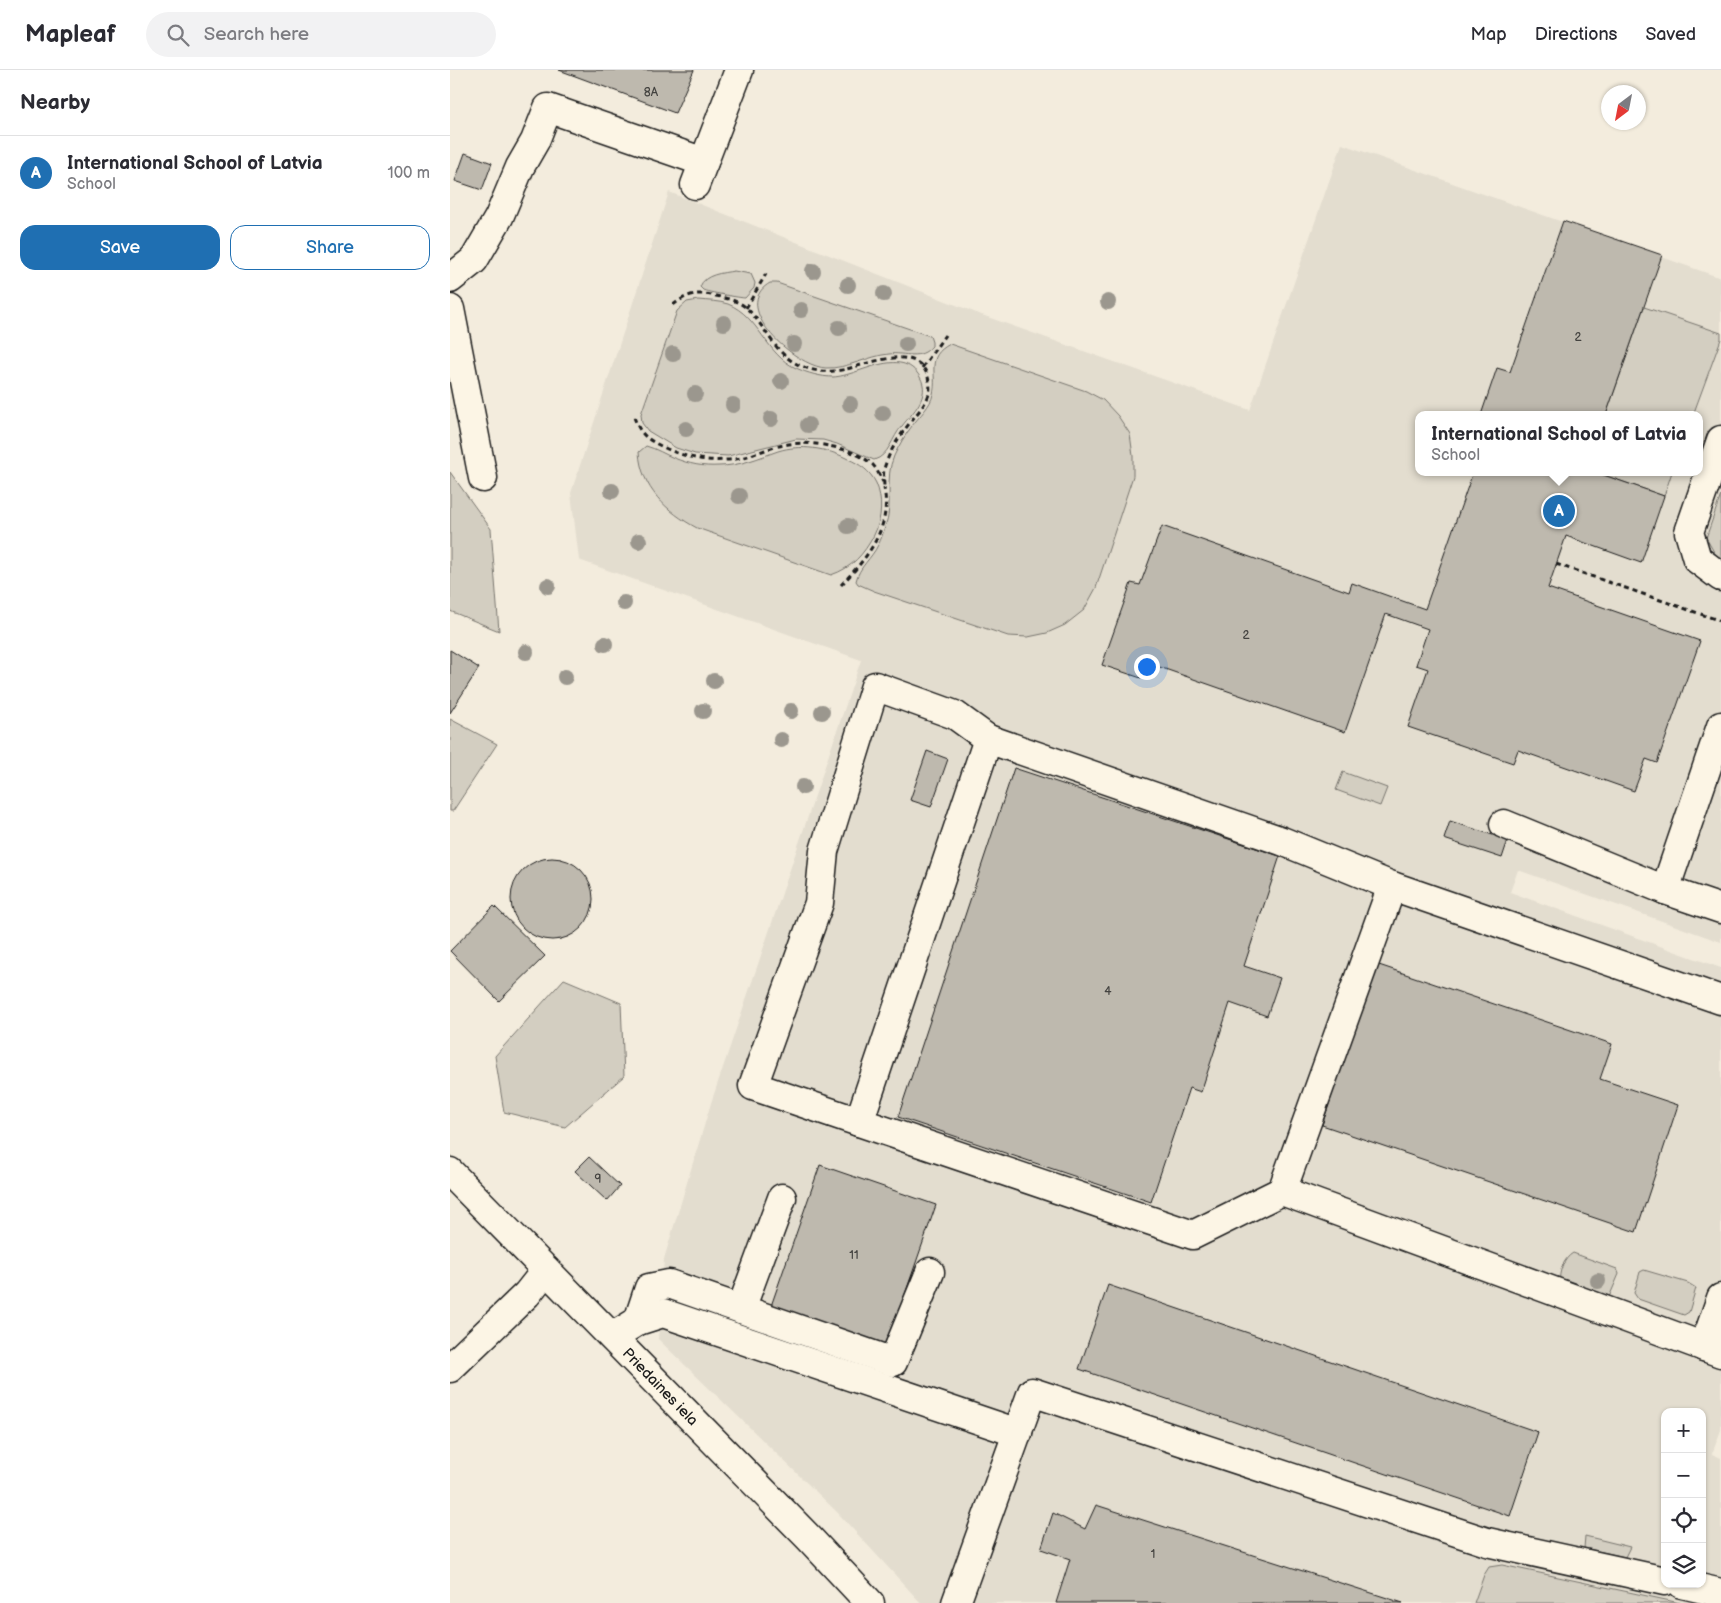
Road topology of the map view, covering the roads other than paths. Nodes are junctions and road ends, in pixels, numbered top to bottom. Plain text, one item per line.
1 (739, 70) edge
2 (450, 279) edge
3 (450, 309) edge
4 (1721, 440) edge
5 (483, 478) dead end
6 (1721, 577) edge
7 (1721, 726) edge
8 (988, 739) junction
9 (1504, 824) dead end
10 (1392, 886) junction
11 (1665, 890) junction
12 (1721, 909) edge
13 (1721, 1000) edge
14 (859, 1122) junction
15 (450, 1172) edge
16 (1282, 1191) junction
17 (782, 1198) dead end
18 (546, 1270) junction
19 (930, 1272) dead end
20 (1721, 1298) edge
21 (740, 1309) junction
22 (638, 1321) junction
23 (612, 1337) junction
24 (1713, 1350) edge
25 (450, 1368) edge
26 (1018, 1433) junction
27 (1661, 1579) edge
28 (1699, 1588) edge
29 (1721, 1593) edge
30 (870, 1603) edge
31 (956, 1603) edge

1 - 2 street
3 - 5 street
4 - 6 street
7 - 11 street
8 - 10 street
8 - 14 street
8 - 14 street
9 - 11 street
10 - 13 street
10 - 16 street
11 - 12 street
14 - 16 street
15 - 18 street, Priedaines iela
16 - 24 street
17 - 21 street
18 - 23 street, Priedaines iela
18 - 25 street
19 - 21 street
20 - 24 street
21 - 22 street
22 - 23 street
22 - 26 street
23 - 30 street, Priedaines iela
26 - 27 street
26 - 31 street
28 - 29 street

